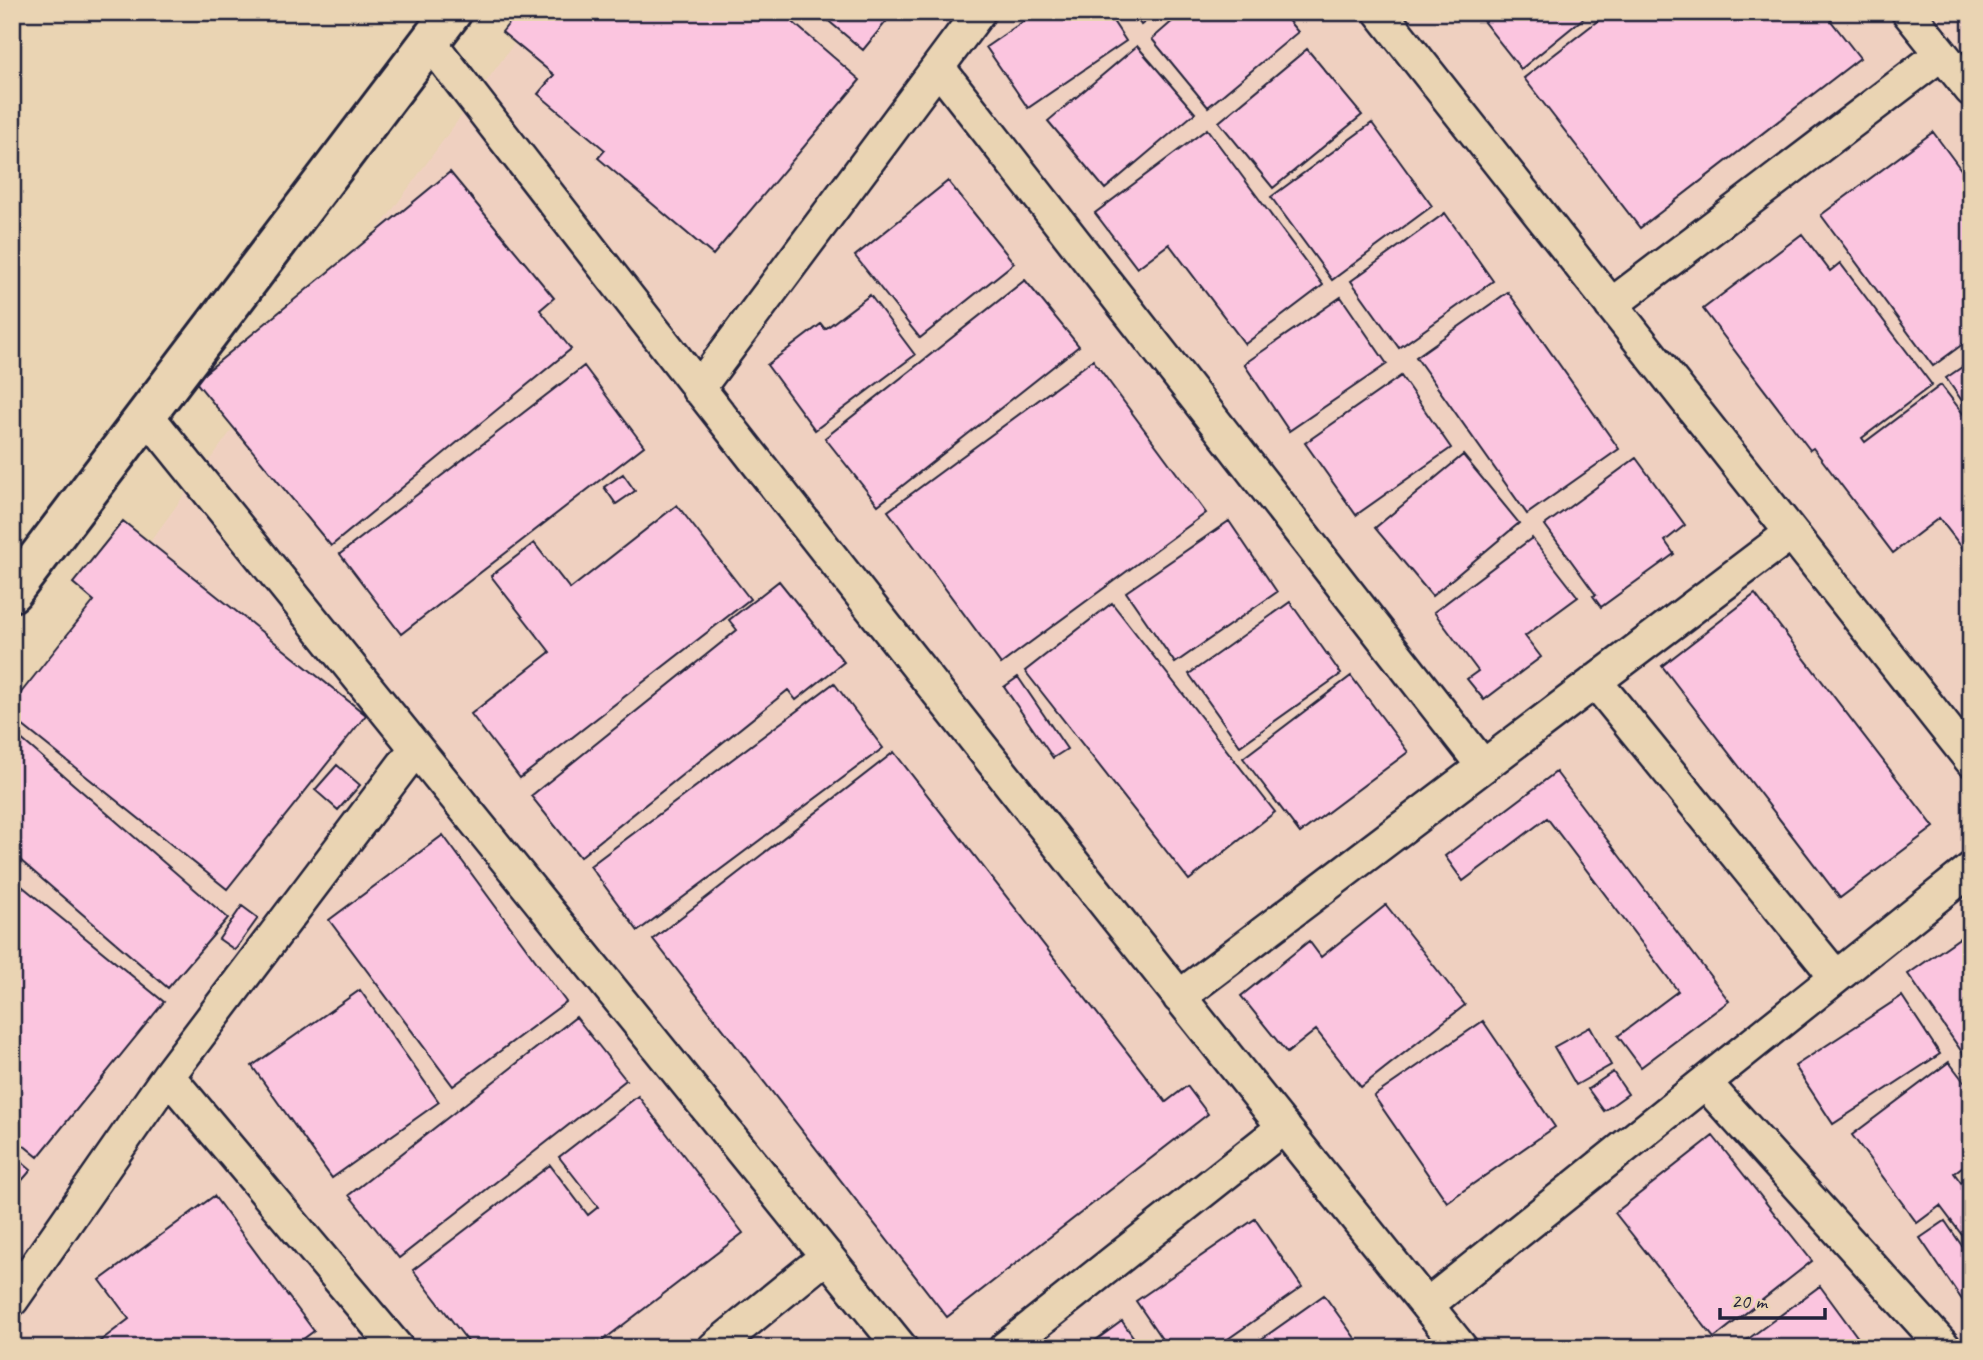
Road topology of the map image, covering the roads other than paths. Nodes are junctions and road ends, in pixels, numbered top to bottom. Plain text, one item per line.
1 (979, 12) edge
2 (1380, 12) edge
3 (1908, 12) edge
4 (441, 27) edge
5 (1941, 54) junction
6 (938, 67) junction
7 (1971, 90) edge
8 (1611, 305) junction
9 (698, 389) junction
10 (146, 414) junction
11 (1791, 533) junction
12 (12, 592) edge
13 (1595, 681) junction
14 (416, 748) junction
15 (1971, 760) edge
16 (1483, 766) junction
17 (1971, 869) edge
18 (1836, 977) junction
19 (1179, 998) junction
20 (168, 1076) junction
21 (1705, 1083) junction
22 (1284, 1127) junction
23 (827, 1256) junction
24 (12, 1300) edge
25 (1427, 1305) junction
26 (397, 1348) edge
27 (714, 1348) edge
28 (901, 1348) edge
29 (1005, 1348) edge
30 (1461, 1348) edge
31 (1945, 1348) edge

1 - 6 street
2 - 8 street
3 - 5 street
4 - 9 street
4 - 10 street
5 - 7 street
5 - 8 street
6 - 9 street
6 - 16 street
8 - 11 street
9 - 19 street
10 - 12 street
10 - 14 street
11 - 13 street
11 - 15 street
13 - 16 street
13 - 18 street
14 - 20 street
14 - 23 street
16 - 19 street
17 - 18 street
18 - 21 street
19 - 22 street
20 - 24 street
20 - 26 street
21 - 25 street
21 - 31 street
22 - 25 street
22 - 29 street
23 - 27 street
23 - 28 street
25 - 30 street

